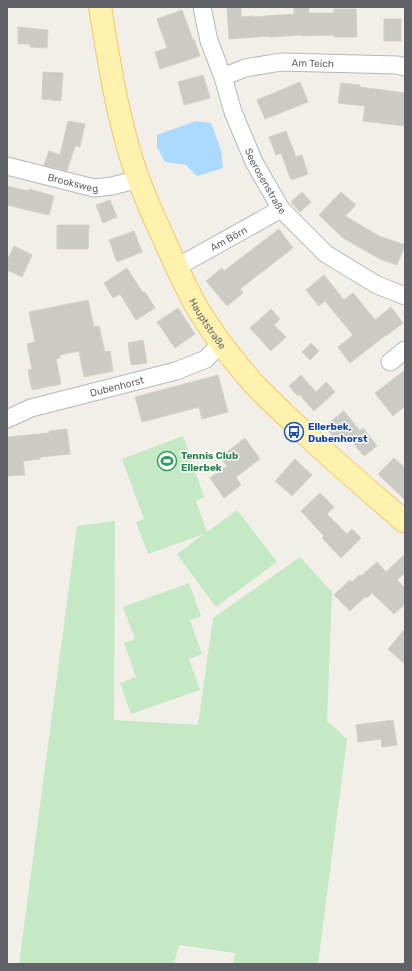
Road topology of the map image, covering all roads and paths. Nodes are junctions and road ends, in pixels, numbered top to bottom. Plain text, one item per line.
1 (100, 7) edge
2 (202, 7) edge
3 (405, 67) edge
4 (223, 77) junction
5 (7, 166) edge
6 (139, 179) junction
7 (281, 209) junction
8 (177, 266) junction
9 (405, 296) edge
10 (221, 343) junction
11 (405, 350) edge
12 (390, 362) dead end
13 (7, 420) edge
14 (405, 522) edge

1 - 6 main road, Hauptstraße
2 - 4 street, Seerosenstraße
3 - 4 street, Am Teich
4 - 7 street, Seerosenstraße
5 - 6 street, Brooksweg
6 - 8 main road, Hauptstraße
7 - 8 street, Am Börn
7 - 9 street, Seerosenstraße
8 - 10 main road, Hauptstraße
10 - 13 street, Dubenhorst
10 - 14 main road, Hauptstraße
11 - 12 street

